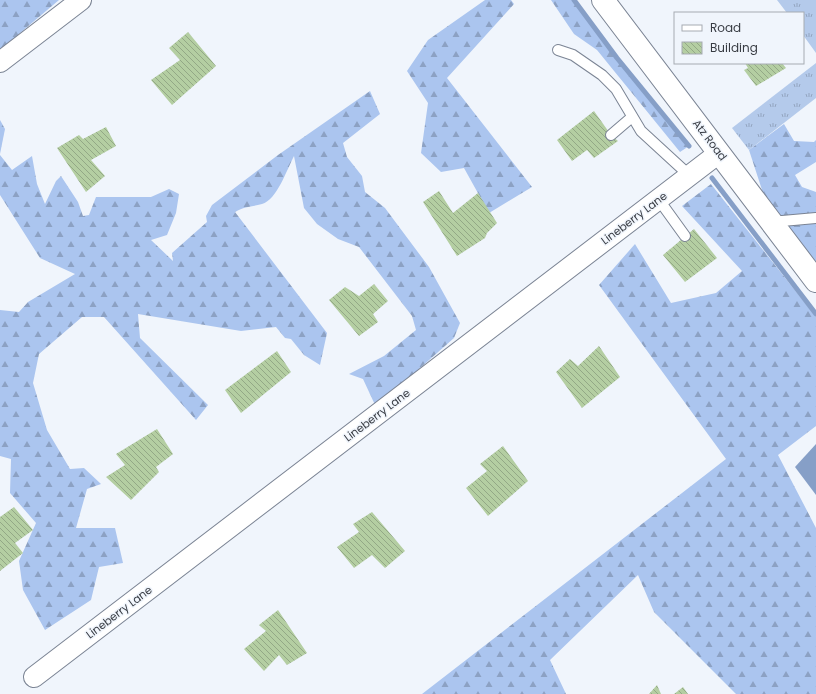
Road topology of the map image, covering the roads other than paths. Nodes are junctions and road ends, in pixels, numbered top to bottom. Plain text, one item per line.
1 (81, 0) edge
2 (603, 0) edge
3 (558, 50) dead end
4 (0, 62) edge
5 (632, 117) junction
6 (611, 135) dead end
7 (719, 153) junction
8 (690, 176) junction
9 (659, 200) junction
10 (816, 218) edge
11 (771, 222) junction
12 (685, 236) dead end
13 (816, 281) edge
14 (34, 677) dead end

1 - 4 street
2 - 7 street, Atz Road
3 - 5 lane
5 - 6 lane
5 - 8 lane
7 - 8 street, Lineberry Lane
7 - 11 street, Atz Road
8 - 9 street, Lineberry Lane
9 - 12 lane
9 - 14 street, Lineberry Lane
10 - 11 lane
11 - 13 street, Atz Road

